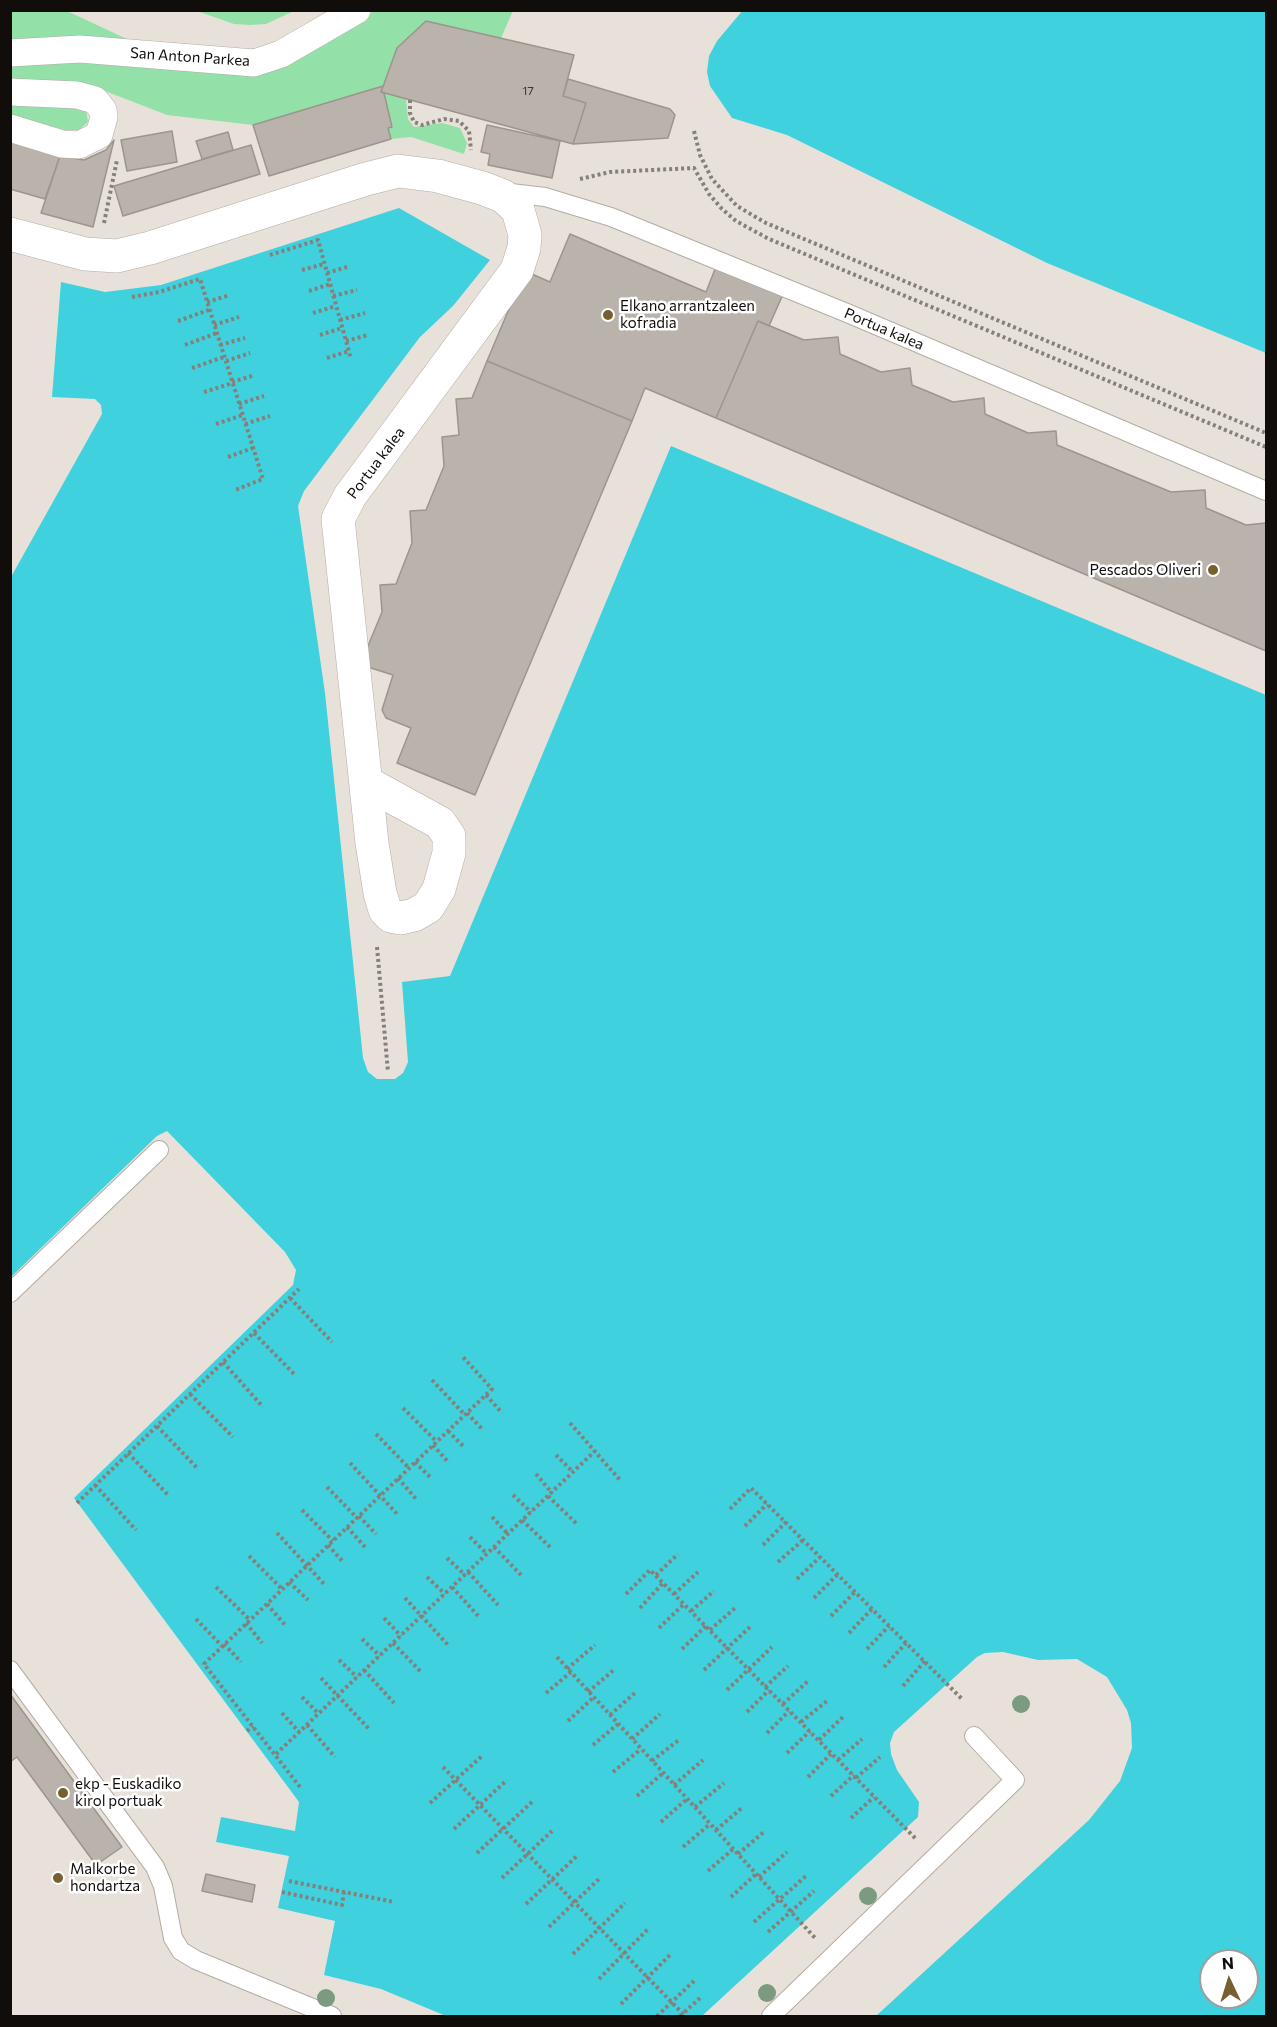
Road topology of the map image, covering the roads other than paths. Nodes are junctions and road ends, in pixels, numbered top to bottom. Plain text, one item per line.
1 (357, 10) edge
2 (10, 53) edge
3 (10, 92) edge
4 (10, 128) edge
5 (494, 191) junction
6 (10, 234) edge
7 (1266, 491) edge
8 (367, 783) junction
9 (159, 1150) dead end
10 (10, 1293) edge
11 (10, 1670) edge
12 (974, 1736) dead end
13 (332, 2016) edge
14 (771, 2016) edge

1 - 2 street, San Anton Parkea
3 - 4 street
5 - 6 street, Portua kalea
5 - 7 lane, Portua kalea
5 - 8 street, Portua kalea
8 - 8 street, Portua kalea
9 - 10 lane
11 - 13 lane
12 - 14 lane

